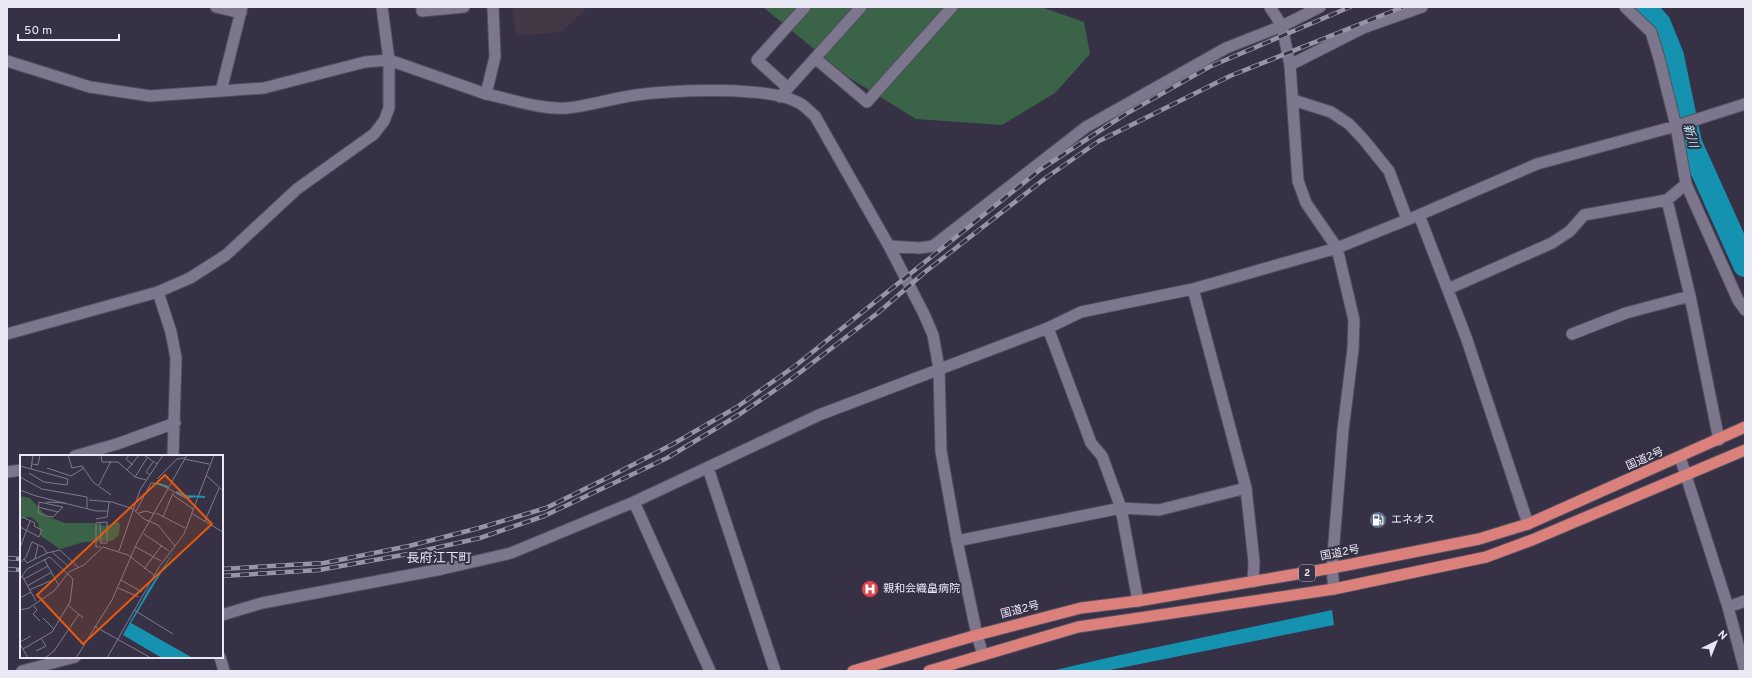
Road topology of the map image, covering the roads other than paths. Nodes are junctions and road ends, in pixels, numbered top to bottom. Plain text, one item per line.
1 (216, 7) edge
2 (382, 7) edge
3 (422, 7) edge
4 (464, 7) edge
5 (493, 7) edge
6 (805, 7) edge
7 (861, 7) edge
8 (952, 7) edge
9 (1270, 7) edge
10 (1320, 7) edge
11 (1422, 7) edge
12 (1625, 7) edge
13 (241, 10) edge
14 (1282, 26) junction
15 (815, 58) junction
16 (389, 60) junction
17 (7, 61) edge
18 (1290, 65) junction
19 (788, 88) junction
20 (221, 91) junction
21 (486, 94) junction
22 (780, 97) junction
23 (1293, 100) junction
24 (1745, 104) edge
25 (1676, 126) junction
26 (1686, 184) junction
27 (1667, 200) junction
28 (1419, 215) junction
29 (1407, 219) junction
30 (889, 246) junction
31 (1337, 248) junction
32 (1193, 289) junction
33 (1448, 289) junction
34 (158, 292) junction
35 (1690, 296) junction
36 (1745, 310) edge
37 (1048, 328) junction
38 (7, 334) edge
39 (1572, 334) dead end
40 (939, 368) junction
41 (175, 423) junction
42 (1745, 427) edge
43 (1719, 440) junction
44 (1745, 450) edge
45 (78, 455) edge
46 (173, 455) edge
47 (1680, 457) junction
48 (708, 468) junction
49 (20, 470) edge
50 (7, 472) edge
51 (1686, 476) junction
52 (1246, 488) junction
53 (634, 502) junction
54 (1121, 508) junction
55 (1528, 524) junction
56 (957, 541) junction
57 (1332, 568) junction
58 (1253, 582) junction
59 (1334, 589) junction
60 (1138, 601) junction
61 (1745, 601) edge
62 (1728, 607) junction
63 (223, 615) edge
64 (977, 634) junction
65 (984, 655) junction
66 (71, 658) edge
67 (220, 658) edge
68 (22, 671) edge
69 (224, 671) edge
70 (710, 671) edge
71 (775, 671) edge
72 (853, 671) edge
73 (929, 671) edge
74 (1745, 671) edge

1 - 13 street
2 - 16 street
3 - 4 street
5 - 21 street
6 - 19 street
7 - 15 street
8 - 15 street
9 - 14 street
10 - 14 street
11 - 18 street
12 - 25 street
13 - 20 street
14 - 18 street
14 - 30 street
15 - 19 street
16 - 20 street
16 - 21 street
16 - 34 street
17 - 20 street
18 - 23 street
19 - 22 street
21 - 22 street
22 - 30 street
23 - 29 street
23 - 31 street
24 - 25 street
25 - 26 street
25 - 28 street
26 - 27 street
26 - 36 street
27 - 33 street
27 - 35 street
28 - 29 street
28 - 33 street
29 - 31 street
30 - 40 street
31 - 32 street
31 - 57 street
32 - 37 street
32 - 52 street
33 - 55 street
34 - 38 street
34 - 41 street
35 - 39 street
35 - 43 street
37 - 40 street
37 - 54 street
40 - 48 street
40 - 56 street
41 - 45 street
41 - 46 street
42 - 43 highway, 国道2号 / 2
43 - 47 highway, 国道2号 / 2
44 - 51 highway, 2
47 - 51 street
47 - 55 highway, 国道2号 / 2
48 - 53 street
48 - 71 street
49 - 50 street
51 - 59 highway, 2
51 - 62 street
52 - 54 street
52 - 58 street
53 - 63 street
53 - 70 street
54 - 56 street
54 - 60 street
55 - 57 highway, 国道2号 / 2
56 - 64 street
57 - 58 highway, 国道2号 / 2
57 - 59 street
58 - 60 highway, 国道2号 / 2
59 - 65 highway, 2
60 - 64 highway, 国道2号 / 2
61 - 62 street
62 - 74 street
64 - 65 street
64 - 72 highway, 国道2号 / 2
65 - 73 highway, 2
66 - 68 street
67 - 69 street

